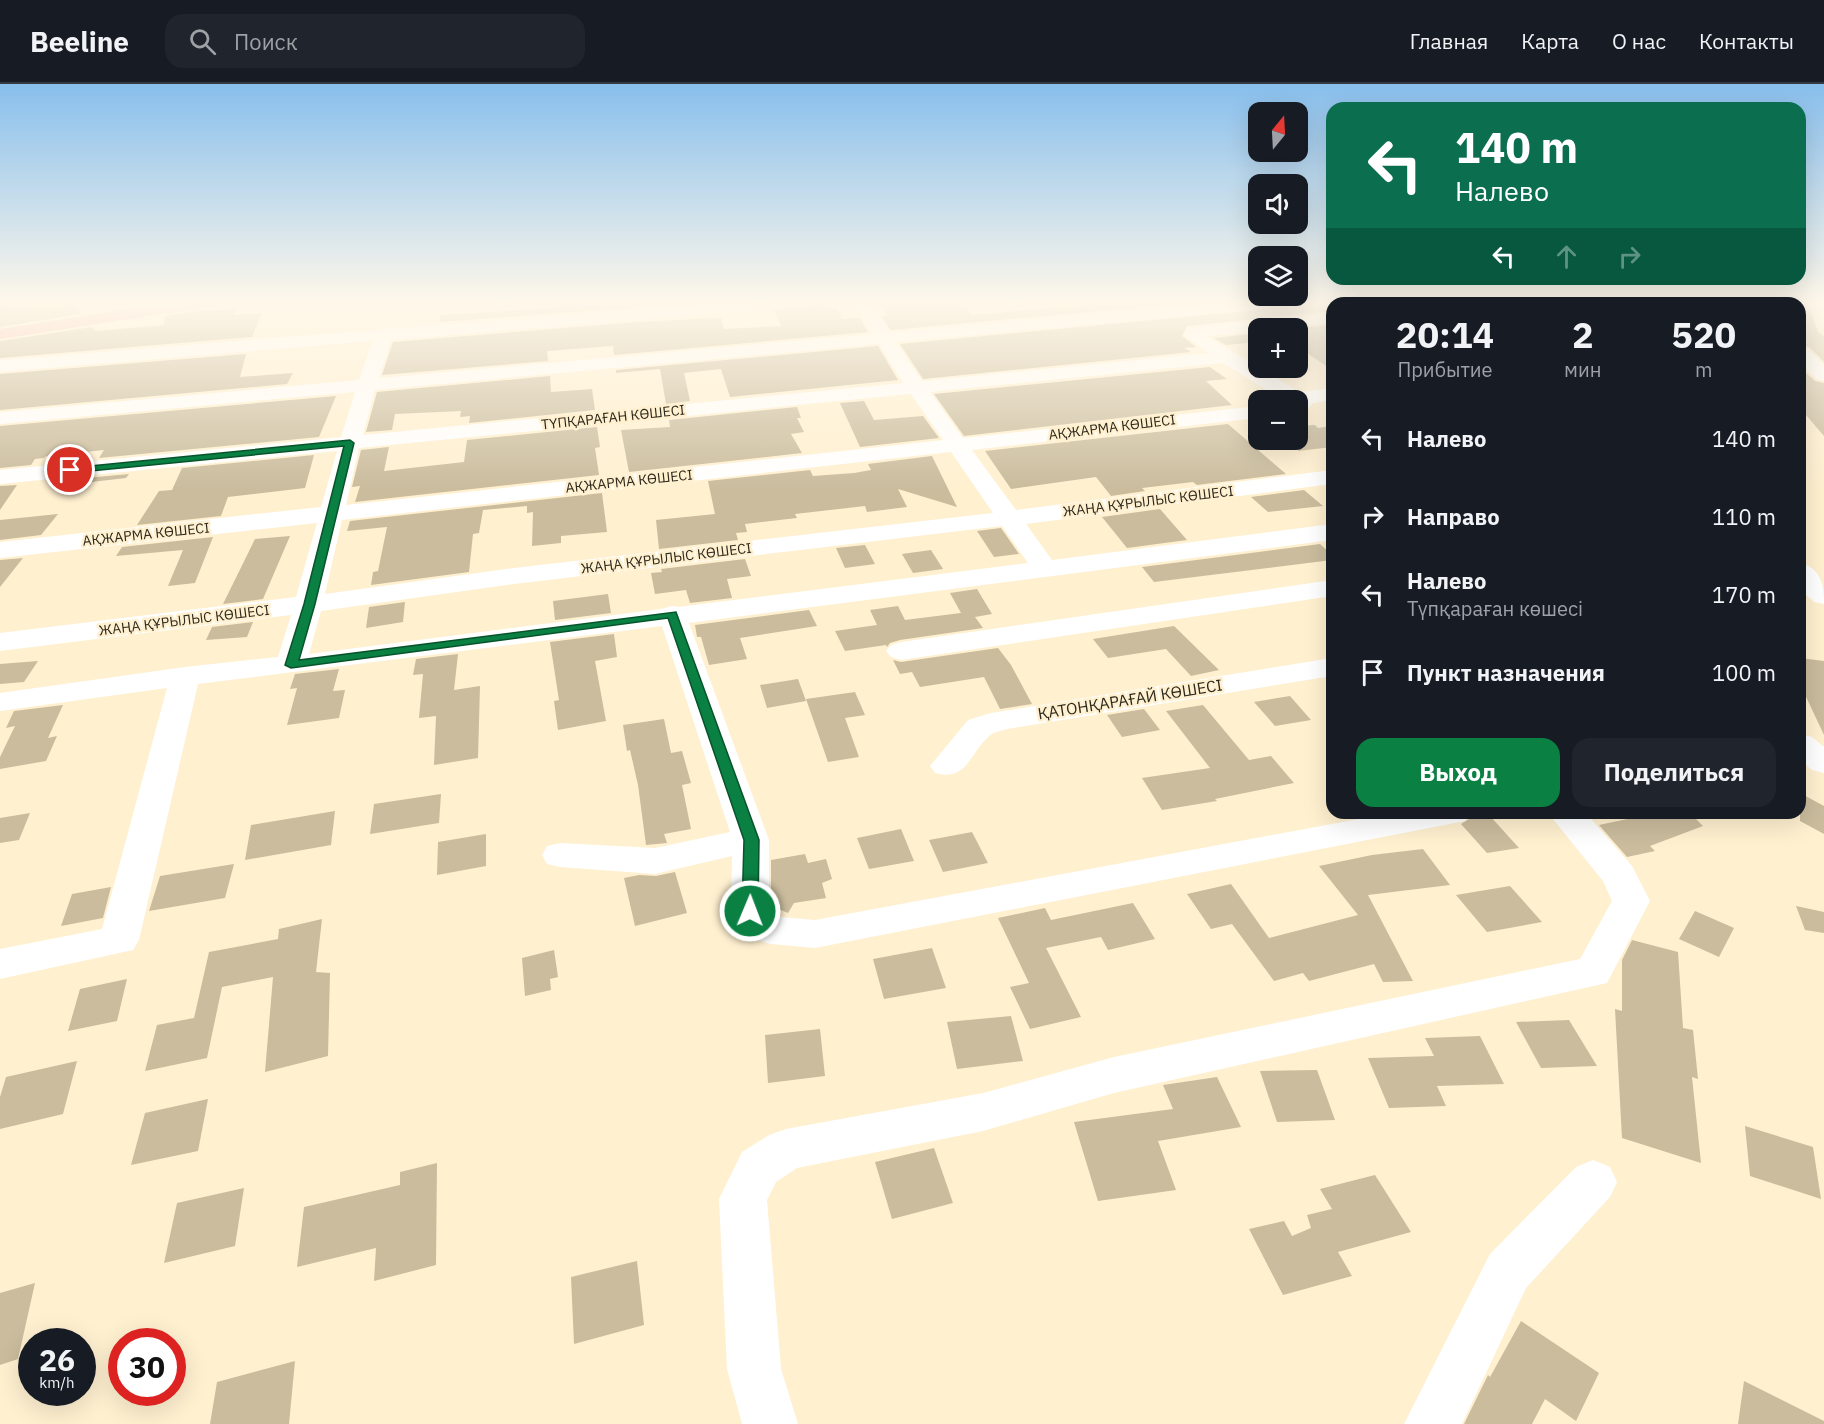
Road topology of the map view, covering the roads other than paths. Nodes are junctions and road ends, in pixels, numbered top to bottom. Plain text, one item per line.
1 (30, 364) edge
2 (373, 364) edge
3 (585, 364) edge
4 (901, 364) edge
5 (1161, 364) edge
6 (1236, 364) edge
7 (1811, 364) edge
8 (0, 366) edge
9 (1824, 375) edge
10 (366, 384) junction
11 (917, 388) junction
12 (1277, 390) edge
13 (1326, 396) edge
14 (1308, 400) edge
15 (1248, 413) edge
16 (0, 418) edge
17 (350, 443) junction
18 (957, 445) junction
19 (0, 477) edge
20 (1326, 478) edge
21 (332, 514) junction
22 (1007, 518) junction
23 (1326, 533) edge
24 (0, 550) edge
25 (1045, 569) junction
26 (1806, 579) edge
27 (1326, 589) edge
28 (1824, 596) edge
29 (310, 604) junction
30 (672, 614) junction
31 (0, 642) edge
32 (901, 651) dead end
33 (291, 665) junction
34 (1326, 668) edge
35 (185, 676) junction
36 (0, 702) edge
37 (1806, 749) edge
38 (1824, 763) edge
39 (947, 766) dead end
40 (1422, 819) edge
41 (1571, 819) edge
42 (751, 840) junction
43 (560, 855) dead end
44 (0, 964) edge
45 (1593, 1182) dead end
46 (770, 1424) edge
47 (1432, 1424) edge

1 - 8 street
2 - 10 street
3 - 10 street
4 - 11 street
5 - 11 street, ТҮПҚАРАҒАН КӨШЕСІ
6 - 12 street
7 - 9 street
10 - 16 street
10 - 17 street
11 - 17 street, ТҮПҚАРАҒАН КӨШЕСІ
11 - 18 street
13 - 14 street
15 - 18 street, АҚЖАРМА КӨШЕСІ
17 - 19 street, ТҮПҚАРАҒАН КӨШЕСІ
17 - 21 street
18 - 21 street, АҚЖАРМА КӨШЕСІ
18 - 22 street
20 - 22 street, ЖАҢА ҚҰРЫЛЫС КӨШЕСІ
21 - 24 street, АҚЖАРМА КӨШЕСІ
21 - 29 street
22 - 25 street
22 - 29 street, ЖАҢА ҚҰРЫЛЫС КӨШЕСІ
23 - 25 street
25 - 30 street
26 - 28 street
27 - 32 street
29 - 31 street, ЖАҢА ҚҰРЫЛЫС КӨШЕСІ
29 - 33 street
30 - 33 street
30 - 42 street
33 - 35 street
34 - 39 street, ҚАТОНҚАРАҒАЙ КӨШЕСІ
35 - 36 street
35 - 44 street
37 - 38 street
40 - 42 street
41 - 46 street
42 - 43 street
45 - 47 street

